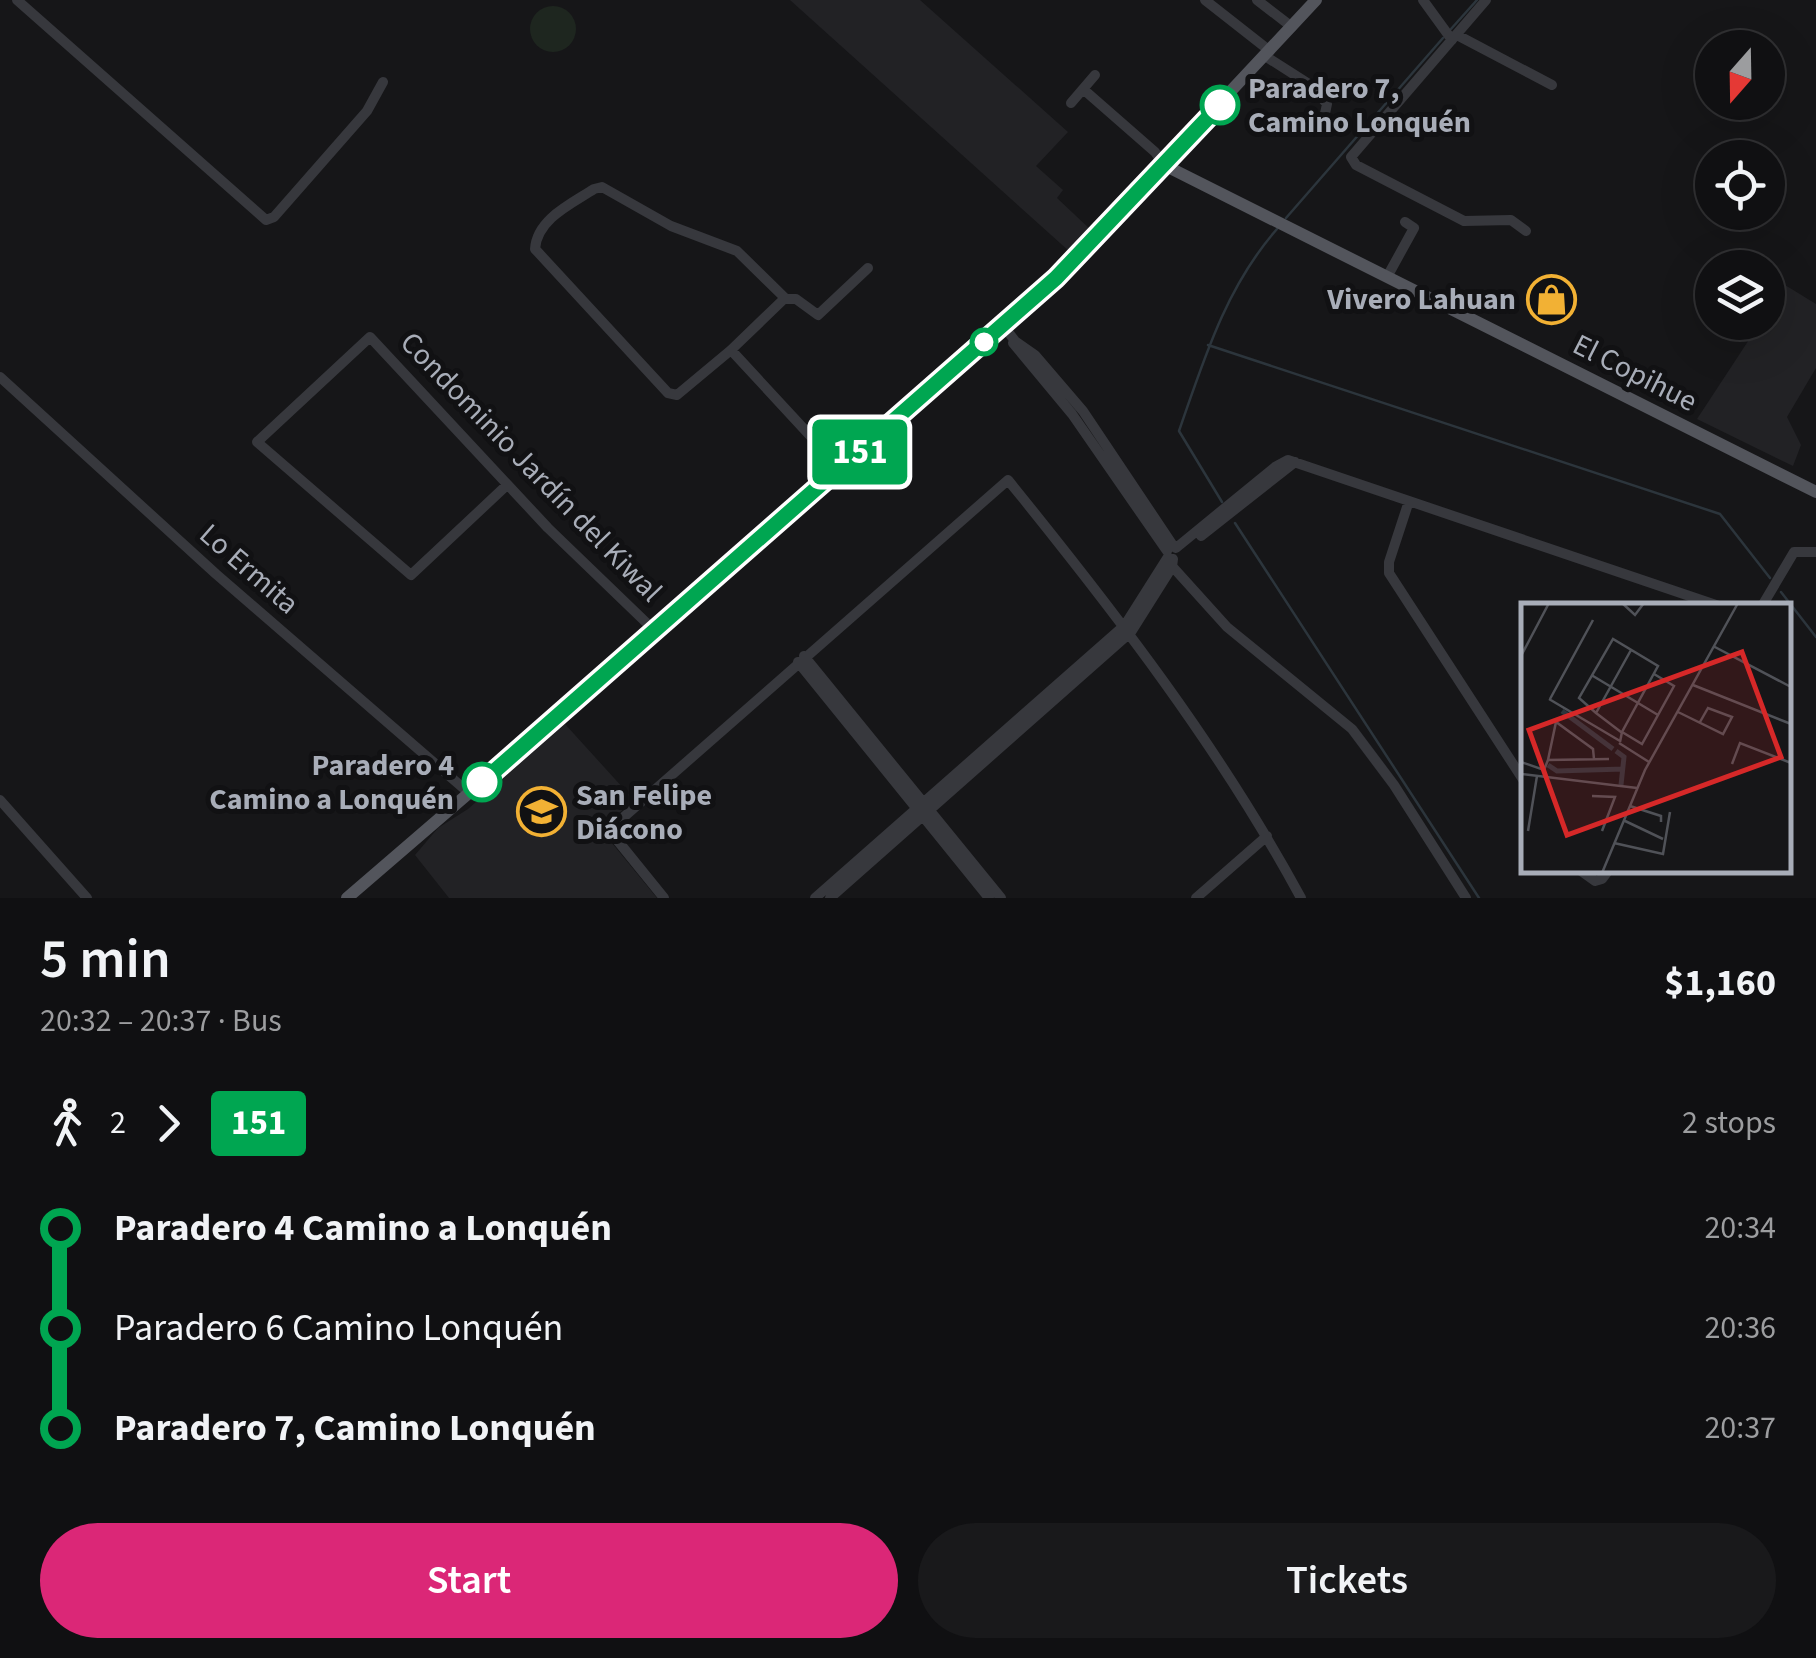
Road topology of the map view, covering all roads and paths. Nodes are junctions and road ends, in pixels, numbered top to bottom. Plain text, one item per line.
1 (17, 0) edge
2 (1205, 0) edge
3 (1257, 0) edge
4 (1316, 0) edge
5 (1424, 0) edge
6 (1486, 0) edge
7 (1292, 28) junction
8 (1455, 38) junction
9 (1268, 53) junction
10 (1095, 75) dead end
11 (383, 82) dead end
12 (1552, 84) dead end
13 (1083, 89) junction
14 (1071, 103) dead end
15 (1324, 118) dead end
16 (1164, 165) junction
17 (1405, 222) dead end
18 (1526, 231) dead end
19 (868, 268) dead end
20 (1387, 277) junction
21 (785, 299) junction
22 (1002, 327) junction
23 (731, 350) junction
24 (0, 378) edge
25 (841, 469) junction
26 (507, 486) junction
27 (1816, 492) edge
28 (1409, 501) junction
29 (1816, 552) edge
30 (1172, 556) junction
31 (1710, 603) edge
32 (1764, 603) edge
33 (1128, 629) junction
34 (656, 632) junction
35 (801, 659) junction
36 (1521, 776) edge
37 (469, 794) junction
38 (0, 800) edge
39 (924, 809) junction
40 (1267, 836) junction
41 (1586, 873) edge
42 (1606, 873) edge
43 (87, 898) edge
44 (347, 898) edge
45 (664, 898) edge
46 (815, 898) edge
47 (830, 898) edge
48 (990, 898) edge
49 (1001, 898) edge
50 (1196, 898) edge
51 (1301, 898) edge
52 (1466, 898) edge

1 - 11 street
2 - 9 street
3 - 7 street
4 - 7 main road
5 - 8 street
6 - 8 street
7 - 9 main road
8 - 12 street
8 - 18 street
9 - 15 street
9 - 16 main road
10 - 13 street
13 - 14 street
13 - 16 street
16 - 20 main road, El Copihue
16 - 22 main road
17 - 20 street
19 - 21 street
20 - 27 main road, El Copihue
21 - 23 street
21 - 23 street
22 - 25 main road
22 - 30 street
23 - 25 street
24 - 37 street, Lo Ermita
25 - 34 main road
26 - 26 street, Condominio Jardín del Kiwal
26 - 34 street, Condominio Jardín del Kiwal
28 - 30 street
28 - 31 street
28 - 36 street
29 - 32 street
30 - 33 street
30 - 52 street
33 - 35 street
33 - 39 street
33 - 40 street
34 - 37 main road
35 - 39 street
35 - 45 street
37 - 44 main road
38 - 43 street
39 - 46 street
39 - 47 street
39 - 48 street
39 - 49 street
40 - 50 street
40 - 51 street
41 - 42 street

